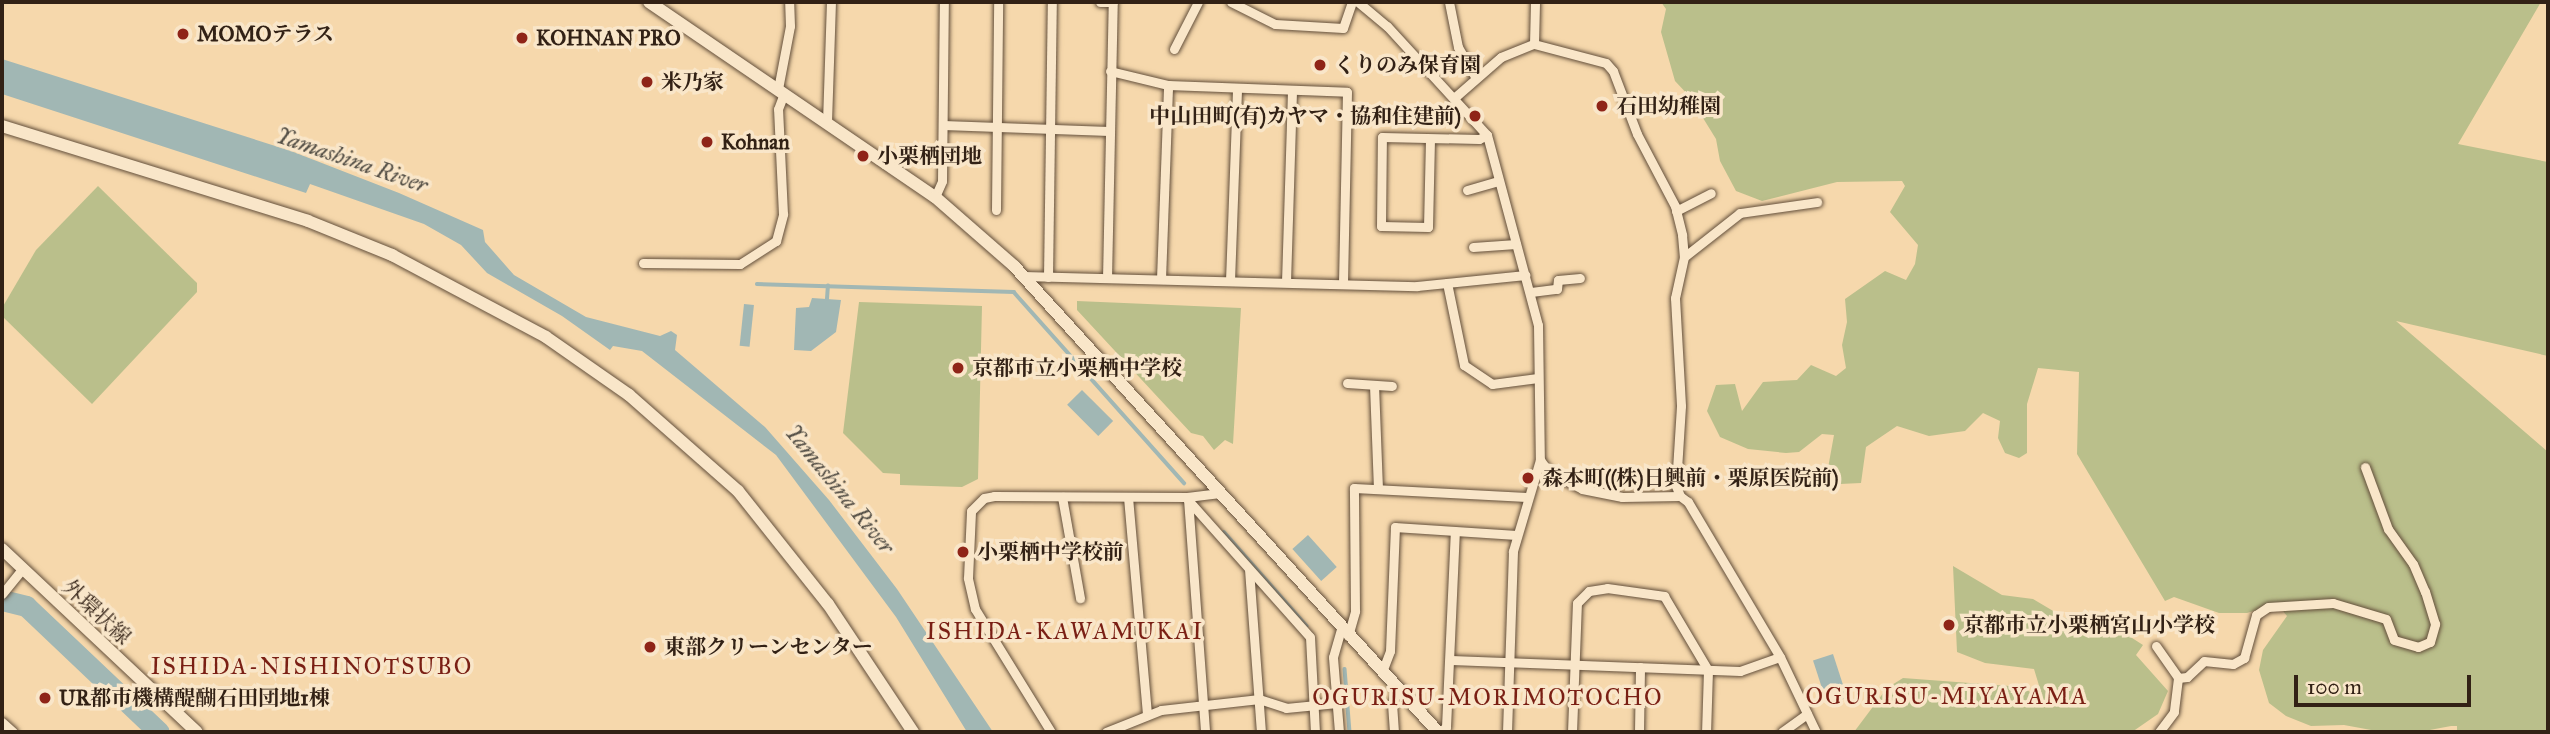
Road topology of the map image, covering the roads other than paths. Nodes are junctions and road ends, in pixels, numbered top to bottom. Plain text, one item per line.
1 (649, 2) edge
2 (789, 2) edge
3 (831, 2) edge
4 (944, 2) edge
5 (998, 2) edge
6 (1052, 2) edge
7 (1100, 2) edge
8 (1113, 2) edge
9 (1198, 2) edge
10 (1231, 2) edge
11 (1352, 2) edge
12 (1358, 2) edge
13 (1449, 2) edge
14 (1535, 2) edge
15 (1534, 44) junction
16 (1174, 48) dead end
17 (1110, 71) junction
18 (1476, 78) junction
19 (1168, 85) junction
20 (781, 91) junction
21 (1237, 91) junction
22 (1292, 92) junction
23 (1454, 99) junction
24 (827, 122) junction
25 (943, 125) junction
26 (2, 126) edge
27 (997, 127) junction
28 (1050, 129) junction
29 (1109, 131) junction
30 (1487, 135) junction
31 (1430, 139) junction
32 (1499, 181) junction
33 (1468, 190) dead end
34 (1711, 193) dead end
35 (935, 197) junction
36 (1817, 202) dead end
37 (996, 210) dead end
38 (1676, 211) junction
39 (1516, 244) junction
40 (1473, 247) dead end
41 (1684, 257) junction
42 (643, 264) dead end
43 (1525, 275) junction
44 (1023, 276) junction
45 (1048, 276) junction
46 (1107, 278) junction
47 (1580, 278) dead end
48 (1161, 279) junction
49 (1230, 281) junction
50 (1286, 282) junction
51 (1447, 283) junction
52 (1343, 284) junction
53 (1531, 292) junction
54 (1538, 378) junction
55 (1347, 383) dead end
56 (1374, 385) junction
57 (1392, 386) dead end
58 (1540, 460) junction
59 (2365, 467) dead end
60 (1378, 488) junction
61 (1218, 493) junction
62 (1680, 496) junction
63 (1062, 498) junction
64 (1128, 498) junction
65 (1527, 498) junction
66 (1188, 499) junction
67 (1455, 531) junction
68 (1516, 535) junction
69 (2, 549) edge
70 (22, 569) junction
71 (1249, 569) junction
72 (3, 592) edge
73 (1080, 598) dead end
74 (1344, 632) junction
75 (2156, 646) dead end
76 (1780, 657) junction
77 (1451, 660) junction
78 (1510, 661) junction
79 (1575, 664) junction
80 (1640, 667) junction
81 (1708, 670) junction
82 (1382, 672) junction
83 (2178, 678) junction
84 (1398, 689) junction
85 (1259, 699) junction
86 (1337, 703) junction
87 (1203, 705) junction
88 (1314, 705) junction
89 (1807, 714) junction
90 (1147, 715) junction
91 (2, 722) edge
92 (13, 732) edge
93 (197, 732) edge
94 (913, 732) edge
95 (1051, 732) edge
96 (1106, 732) edge
97 (1205, 732) edge
98 (1261, 732) edge
99 (1315, 732) edge
100 (1339, 732) edge
101 (1394, 732) edge
102 (1439, 732) edge
103 (1507, 732) edge
104 (1572, 732) edge
105 (1639, 732) edge
106 (1706, 732) edge
107 (1782, 732) edge
108 (1816, 732) edge
109 (2160, 732) edge

1 - 20 street
2 - 20 street
3 - 24 street
4 - 25 street
5 - 27 street
6 - 28 street
7 - 8 street
8 - 17 street
9 - 16 street
10 - 11 street
12 - 23 street
13 - 18 street
14 - 15 street
15 - 18 street
15 - 38 street
17 - 19 street
17 - 29 street
18 - 23 street
19 - 21 street
19 - 48 street
20 - 24 street
20 - 42 street
21 - 22 street
21 - 49 street
22 - 50 street
22 - 52 street
23 - 30 street
24 - 35 street
25 - 27 street
25 - 35 street
26 - 94 street
27 - 28 street
27 - 37 street
28 - 29 street
28 - 45 street
29 - 46 street
30 - 31 street
30 - 32 street
31 - 31 street
32 - 33 street
32 - 39 street
34 - 38 street
35 - 44 street
36 - 41 street
38 - 41 street
39 - 40 street
39 - 43 street
41 - 62 street
43 - 51 street
43 - 53 street
44 - 45 street
44 - 61 street
45 - 46 street
46 - 48 street
47 - 53 street
48 - 49 street
49 - 50 street
50 - 52 street
51 - 52 street
51 - 54 street
53 - 54 street
54 - 58 street
55 - 56 street
56 - 57 street
56 - 60 street
58 - 62 street
58 - 65 street
59 - 83 street
60 - 65 street
60 - 74 street
61 - 66 street
61 - 74 street
62 - 76 street
63 - 64 street
63 - 73 street
63 - 95 street
64 - 66 street
64 - 90 street
65 - 68 street
66 - 71 street
66 - 87 street
67 - 68 street
67 - 77 street
67 - 82 street
68 - 78 street
69 - 70 street, 外環状線
70 - 72 street
70 - 93 street, 外環状線
71 - 85 street
71 - 88 street
74 - 82 street
74 - 86 street
75 - 83 street
76 - 81 street
76 - 89 street
77 - 78 street
77 - 102 street
78 - 79 street
78 - 103 street
79 - 80 street
79 - 81 street
79 - 104 street
80 - 81 street
80 - 105 street
81 - 106 street
82 - 84 street
83 - 109 street
84 - 101 street
84 - 102 street
85 - 87 street
85 - 88 street
85 - 98 street
86 - 88 street
86 - 100 street
87 - 90 street
87 - 97 street
88 - 99 street
89 - 107 street
89 - 108 street
90 - 96 street
91 - 92 street

